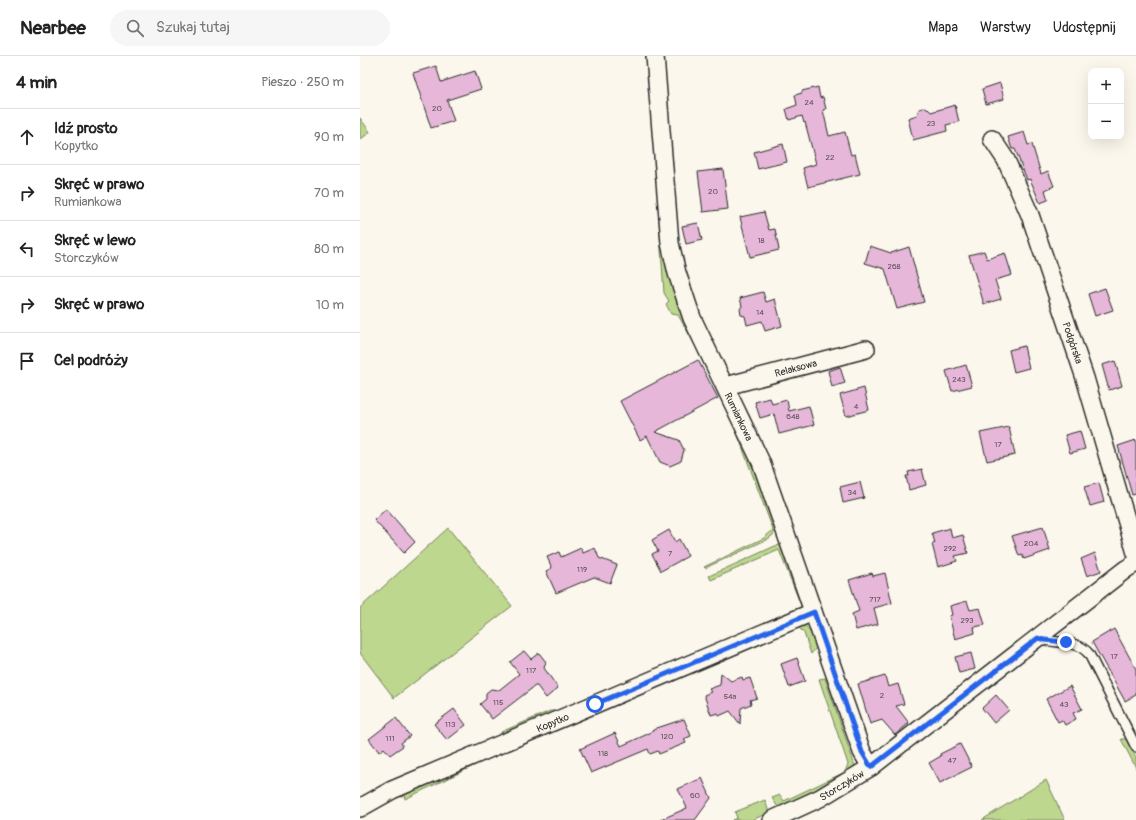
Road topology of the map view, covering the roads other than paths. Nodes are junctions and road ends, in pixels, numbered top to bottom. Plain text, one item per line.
1 (655, 56) edge
2 (992, 139) dead end
3 (866, 349) dead end
4 (726, 386) junction
5 (1136, 553) edge
6 (1136, 563) edge
7 (814, 612) junction
8 (1038, 638) junction
9 (1136, 747) edge
10 (871, 767) junction
11 (360, 808) edge
12 (772, 820) edge

1 - 4 street, Rumiankowa
2 - 5 street, Podgórska
3 - 4 street, Relaksowa
4 - 7 street, Rumiankowa
6 - 8 street
7 - 10 street, Rumiankowa
7 - 11 street, Kopytko
8 - 9 lane
8 - 10 street, Storczyków
10 - 12 street, Storczyków

